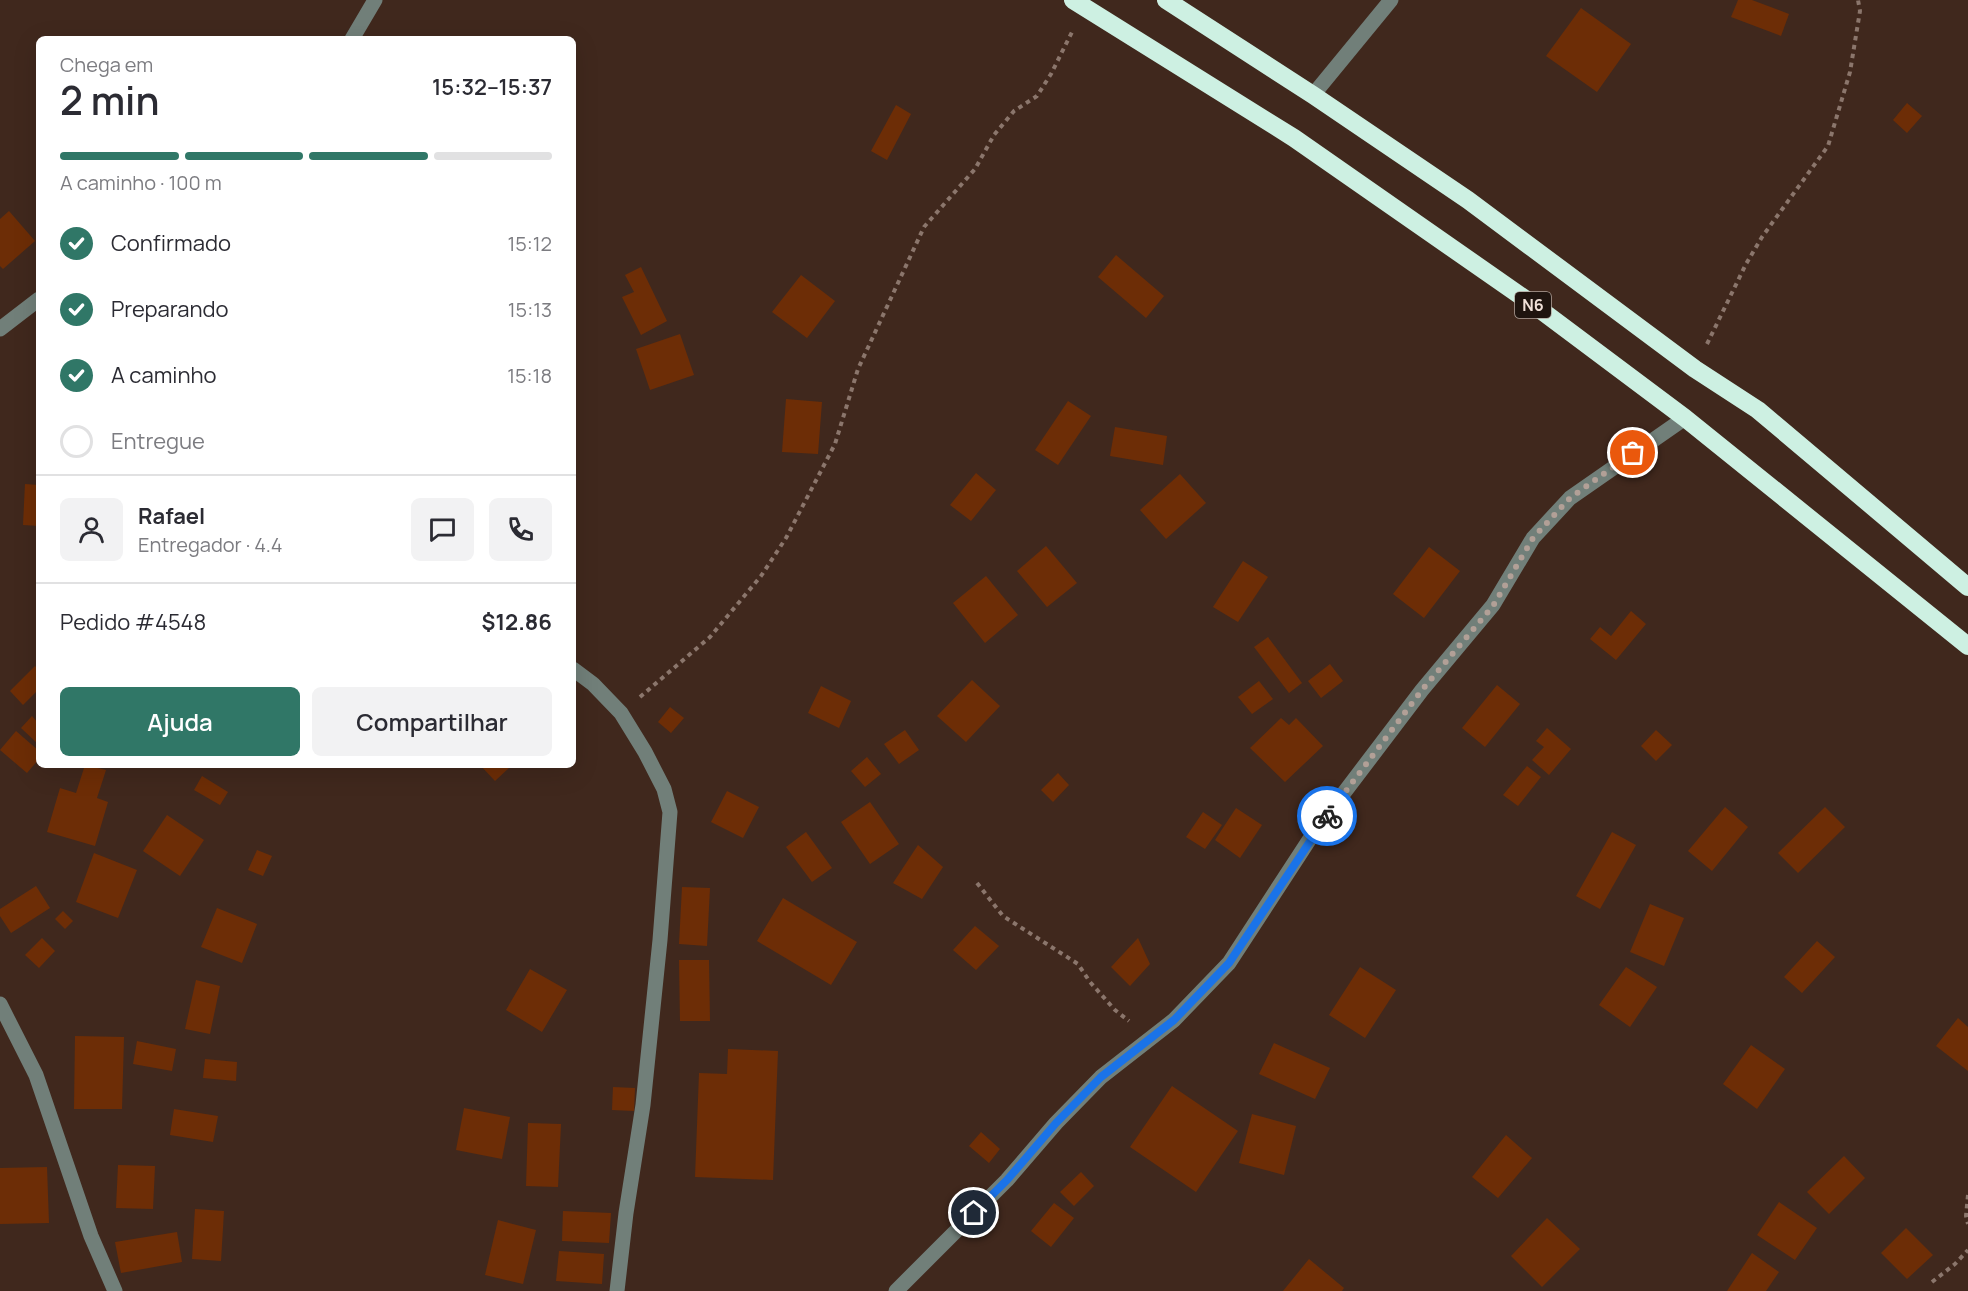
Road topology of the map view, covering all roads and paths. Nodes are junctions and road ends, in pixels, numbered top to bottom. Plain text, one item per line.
1 (375, 0) edge
2 (1166, 0) edge
3 (1390, 0) edge
4 (1858, 0) edge
5 (1079, 3) edge
6 (354, 36) edge
7 (1313, 95) junction
8 (36, 301) edge
9 (0, 328) edge
10 (1695, 369) junction
11 (1684, 418) junction
12 (1968, 587) edge
13 (1968, 646) edge
14 (576, 671) edge
15 (621, 713) junction
16 (977, 883) dead end
17 (0, 1004) edge
18 (1150, 1038) junction
19 (1968, 1195) edge
20 (1968, 1224) edge
21 (1968, 1250) edge
22 (1932, 1282) dead end
23 (115, 1291) edge
24 (617, 1291) edge
25 (896, 1291) edge

1 - 6 street
2 - 7 highway, N6
3 - 7 street
4 - 10 path
5 - 11 highway, N6
5 - 15 path
7 - 10 highway, N6
8 - 9 street
10 - 12 highway, N6
11 - 13 highway, N6
11 - 18 street
14 - 15 street
15 - 24 street
16 - 18 path
17 - 23 street
18 - 25 street
19 - 20 path
21 - 22 path

